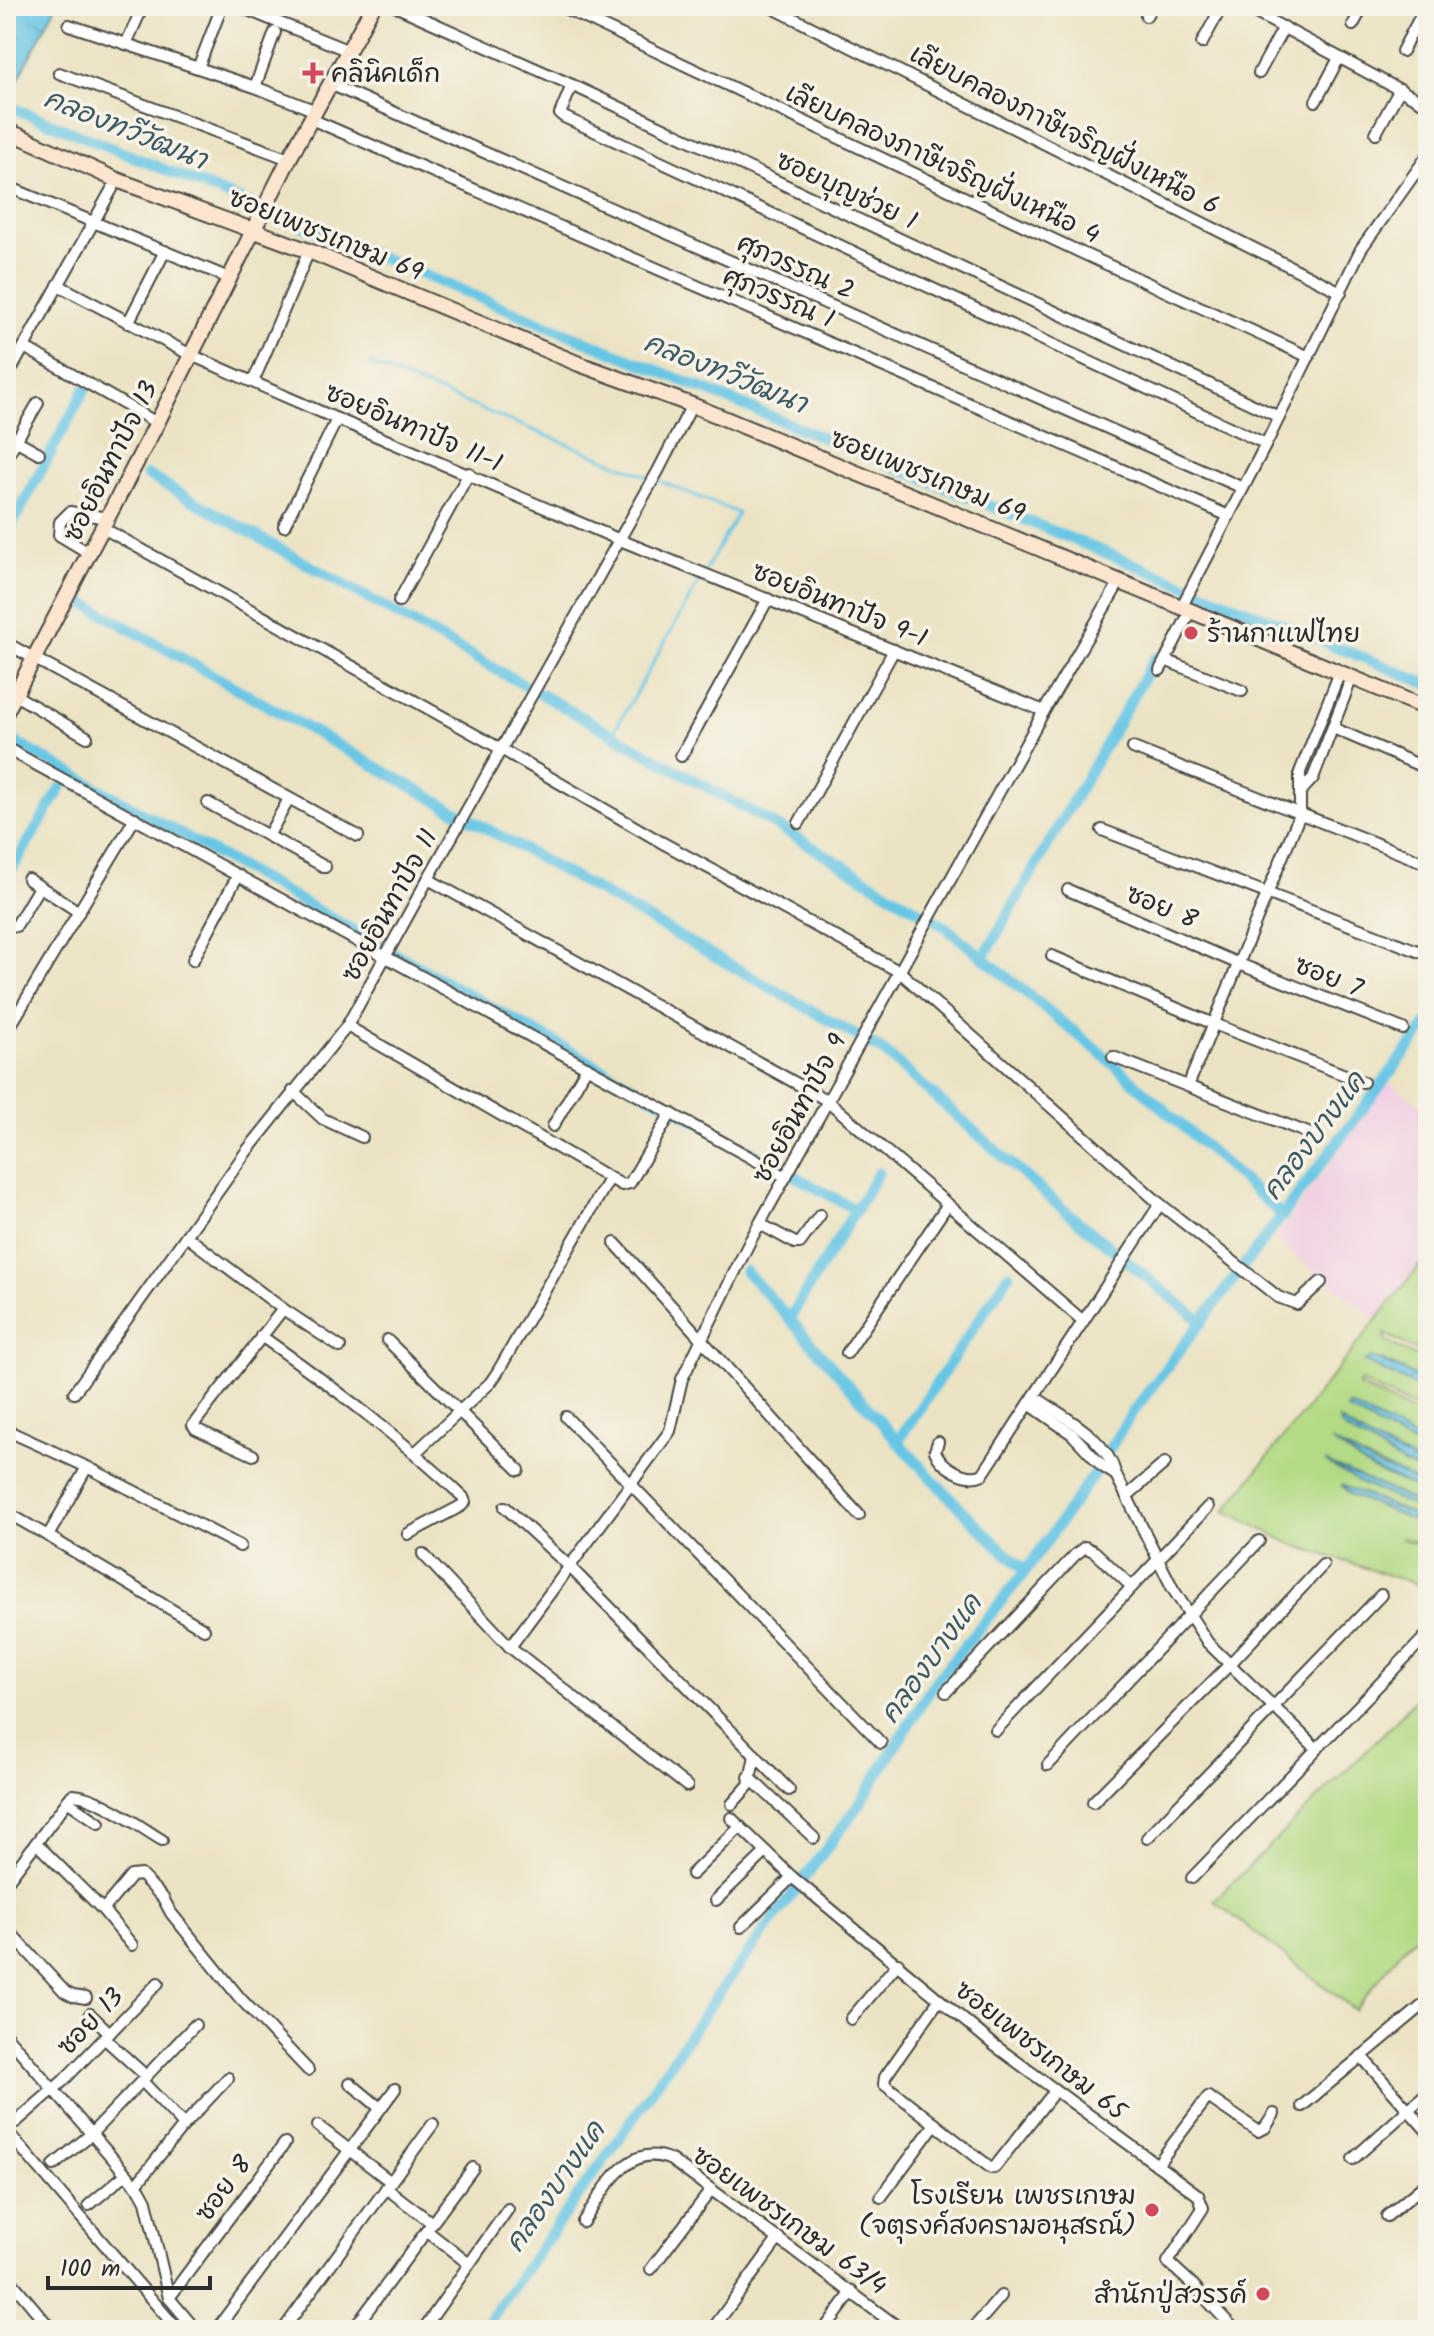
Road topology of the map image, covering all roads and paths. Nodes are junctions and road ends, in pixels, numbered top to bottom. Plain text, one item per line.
1 (143, 6) edge
2 (222, 6) edge
3 (238, 6) edge
4 (373, 6) edge
5 (395, 6) edge
6 (560, 6) edge
7 (769, 6) edge
8 (1222, 6) edge
9 (1243, 6) edge
10 (1363, 6) edge
11 (1426, 6) edge
12 (69, 25) dead end
13 (1353, 25) dead end
14 (1284, 27) junction
15 (275, 32) dead end
16 (1202, 43) dead end
17 (126, 44) junction
18 (349, 51) junction
19 (1402, 51) dead end
20 (1339, 58) junction
21 (198, 68) junction
22 (59, 73) dead end
23 (1259, 73) dead end
24 (330, 84) junction
25 (572, 85) junction
26 (255, 87) junction
27 (1400, 89) junction
28 (1316, 101) dead end
29 (1428, 105) edge
30 (314, 115) junction
31 (6, 130) edge
32 (1376, 133) dead end
33 (1427, 158) edge
34 (289, 159) junction
35 (117, 180) junction
36 (6, 186) edge
37 (93, 223) junction
38 (256, 224) junction
39 (165, 251) junction
40 (309, 251) junction
41 (229, 278) junction
42 (58, 285) junction
43 (1341, 292) junction
44 (128, 323) junction
45 (24, 347) junction
46 (191, 355) junction
47 (1309, 357) junction
48 (6, 379) edge
49 (253, 382) junction
50 (38, 403) dead end
51 (692, 405) junction
52 (1279, 417) junction
53 (337, 419) junction
54 (157, 423) junction
55 (11, 438) edge
56 (1266, 444) junction
57 (39, 453) dead end
58 (6, 458) edge
59 (469, 473) junction
60 (1243, 488) junction
61 (1229, 516) junction
62 (105, 523) junction
63 (284, 526) dead end
64 (620, 540) junction
65 (89, 553) junction
66 (1120, 581) junction
67 (768, 599) junction
68 (399, 601) dead end
69 (1186, 605) junction
70 (6, 643) edge
71 (894, 650) junction
72 (35, 659) junction
73 (1346, 675) junction
74 (1242, 691) dead end
75 (15, 695) junction
76 (1428, 709) edge
77 (1044, 711) junction
78 (6, 712) edge
79 (1333, 728) junction
80 (87, 737) dead end
81 (6, 748) edge
82 (1133, 748) dead end
83 (501, 749) junction
84 (681, 756) dead end
85 (1428, 769) edge
86 (1302, 790) junction
87 (289, 799) junction
88 (208, 803) dead end
89 (1300, 814) junction
90 (135, 818) junction
91 (799, 823) dead end
92 (1102, 830) dead end
93 (268, 836) junction
94 (358, 836) dead end
95 (1428, 864) edge
96 (325, 867) dead end
97 (238, 875) junction
98 (28, 879) dead end
99 (428, 879) junction
100 (39, 887) junction
101 (1068, 890) dead end
102 (1267, 894) junction
103 (79, 912) junction
104 (16, 926) dead end
105 (387, 953) junction
106 (1428, 955) edge
107 (1052, 956) dead end
108 (193, 960) dead end
109 (1239, 964) junction
110 (900, 972) junction
111 (1214, 1024) junction
112 (347, 1026) junction
113 (1403, 1029) dead end
114 (6, 1033) edge
115 (1113, 1057) dead end
116 (587, 1067) junction
117 (1363, 1082) dead end
118 (1188, 1086) junction
119 (293, 1091) junction
120 (828, 1101) junction
121 (671, 1113) junction
122 (553, 1126) dead end
123 (362, 1137) dead end
124 (1318, 1137) dead end
125 (786, 1176) junction
126 (609, 1179) junction
127 (948, 1204) junction
128 (1160, 1204) junction
129 (820, 1215) dead end
130 (760, 1224) junction
131 (186, 1236) junction
132 (615, 1243) dead end
133 (1321, 1282) dead end
134 (283, 1309) junction
135 (1083, 1321) junction
136 (261, 1336) junction
137 (701, 1339) junction
138 (387, 1340) dead end
139 (340, 1347) dead end
140 (847, 1353) dead end
141 (74, 1393) dead end
142 (1031, 1400) junction
143 (461, 1411) junction
144 (566, 1417) dead end
145 (6, 1430) edge
146 (1076, 1430) junction
147 (938, 1442) dead end
148 (416, 1452) junction
149 (253, 1455) dead end
150 (1107, 1462) junction
151 (1165, 1463) dead end
152 (87, 1467) junction
153 (519, 1470) dead end
154 (632, 1483) junction
155 (1127, 1496) junction
156 (505, 1507) dead end
157 (1208, 1507) dead end
158 (6, 1512) edge
159 (859, 1515) dead end
160 (408, 1534) dead end
161 (48, 1536) junction
162 (1259, 1541) dead end
163 (240, 1546) dead end
164 (423, 1554) dead end
165 (1158, 1559) junction
166 (1323, 1565) dead end
167 (570, 1567) junction
168 (1132, 1587) junction
169 (1381, 1595) dead end
170 (1189, 1616) junction
171 (204, 1629) dead end
172 (1428, 1634) edge
173 (510, 1647) junction
174 (1229, 1665) junction
175 (946, 1692) dead end
176 (1272, 1707) junction
177 (996, 1730) dead end
178 (881, 1743) dead end
179 (1317, 1749) junction
180 (755, 1755) junction
181 (1048, 1765) dead end
182 (749, 1777) junction
183 (687, 1786) dead end
184 (789, 1790) dead end
185 (67, 1801) junction
186 (1093, 1802) dead end
187 (732, 1804) dead end
188 (731, 1818) dead end
189 (99, 1823) dead end
190 (740, 1827) junction
191 (814, 1838) dead end
192 (1147, 1838) dead end
193 (162, 1840) dead end
194 (36, 1843) junction
195 (766, 1852) junction
196 (6, 1860) edge
197 (16, 1869) junction
198 (692, 1874) dead end
199 (792, 1877) junction
200 (1192, 1878) dead end
201 (6, 1883) edge
202 (716, 1900) dead end
203 (103, 1910) junction
204 (741, 1927) dead end
205 (7, 1932) edge
206 (132, 1945) dead end
207 (898, 1963) junction
208 (158, 1983) dead end
209 (86, 1998) dead end
210 (939, 2000) junction
211 (1428, 2001) edge
212 (90, 2014) dead end
213 (851, 2019) dead end
214 (195, 2025) dead end
215 (6, 2035) edge
216 (107, 2036) junction
217 (17, 2047) junction
218 (6, 2056) edge
219 (1361, 2056) junction
220 (308, 2070) dead end
221 (228, 2078) dead end
222 (144, 2079) junction
223 (350, 2083) dead end
224 (395, 2089) dead end
225 (53, 2090) junction
226 (1054, 2092) junction
227 (1428, 2092) edge
228 (1302, 2106) dead end
229 (380, 2108) junction
230 (1408, 2109) junction
231 (1274, 2114) dead end
232 (16, 2122) dead end
233 (433, 2124) dead end
234 (935, 2124) junction
235 (184, 2125) junction
236 (318, 2126) dead end
237 (6, 2130) edge
238 (1428, 2132) edge
239 (91, 2134) junction
240 (285, 2143) dead end
241 (349, 2151) junction
242 (1353, 2159) dead end
243 (54, 2165) dead end
244 (1157, 2165) junction
245 (473, 2168) dead end
246 (126, 2174) junction
247 (1428, 2182) edge
248 (136, 2185) junction
249 (388, 2185) junction
250 (711, 2190) junction
251 (881, 2197) dead end
252 (89, 2205) dead end
253 (508, 2209) dead end
254 (1387, 2216) dead end
255 (583, 2222) dead end
256 (429, 2227) junction
257 (779, 2238) junction
258 (469, 2264) junction
259 (651, 2269) dead end
260 (6, 2275) edge
261 (852, 2292) junction
262 (1001, 2296) dead end
263 (169, 2298) junction
264 (52, 2330) edge
265 (178, 2330) edge
266 (196, 2330) edge
267 (216, 2330) edge
268 (283, 2330) edge
269 (353, 2330) edge
270 (423, 2330) edge
271 (712, 2330) edge
272 (824, 2330) edge
273 (902, 2330) edge
274 (979, 2330) edge
275 (1235, 2330) edge

1 - 17 street
2 - 21 street
3 - 18 street
4 - 18 main road, ซอยอินทาปัจ 13
5 - 25 street, ซอยบุญช่วย 1
6 - 47 street, เลียบคลองภาษีเจริญฝั่งเหนือ 4
7 - 43 street, เลียบคลองภาษีเจริญฝั่งเหนือ 6
8 - 16 street
9 - 14 street
10 - 13 street
11 - 19 street
12 - 17 street, ศุภวรรณ 1
14 - 20 street
14 - 23 street
15 - 26 street
17 - 21 street, ศุภวรรณ 1
18 - 24 main road, ซอยอินทาปัจ 13
20 - 27 street
20 - 28 street
21 - 26 street, ศุภวรรณ 1
22 - 34 street
24 - 30 main road, ซอยอินทาปัจ 13
24 - 60 street, ศุภวรรณ 2
25 - 52 street, ซอยบุญช่วย 1
25 - 56 street
26 - 30 street, ศุภวรรณ 1
27 - 29 street
27 - 32 street
30 - 34 main road, ซอยอินทาปัจ 13
30 - 61 street, ศุภวรรณ 1
31 - 35 main road, ซอยเพชรเกษม 69
33 - 43 street
34 - 38 main road, ซอยอินทาปัจ 13
35 - 37 street
35 - 38 main road, ซอยเพชรเกษม 69
36 - 37 street
37 - 39 street
37 - 42 street
38 - 40 main road, ซอยเพชรเกษม 69
38 - 41 main road, ซอยอินทาปัจ 13
39 - 41 street
39 - 44 street
40 - 49 street
40 - 51 main road, ซอยเพชรเกษม 69
41 - 46 main road, ซอยอินทาปัจ 13
42 - 44 street, ซอยอินทาปัจ 11-1
42 - 45 street
43 - 47 street
44 - 46 street, ซอยอินทาปัจ 11-1
45 - 48 street
45 - 54 street
46 - 49 street, ซอยอินทาปัจ 11-1
46 - 54 main road, ซอยอินทาปัจ 13
47 - 52 street
49 - 53 street, ซอยอินทาปัจ 11-1
50 - 55 street
51 - 64 street, ซอยอินทาปัจ 11
51 - 66 main road, ซอยเพชรเกษม 69
52 - 56 street
53 - 59 street, ซอยอินทาปัจ 11-1
53 - 63 street
54 - 62 main road, ซอยอินทาปัจ 13
55 - 57 street
55 - 58 street
56 - 60 street
59 - 64 street, ซอยอินทาปัจ 11-1
59 - 68 street
60 - 61 street
61 - 69 street
62 - 65 main road, ซอยอินทาปัจ 13
62 - 65 street
62 - 83 street
64 - 67 street, ซอยอินทาปัจ 9-1
64 - 83 street, ซอยอินทาปัจ 11
65 - 72 main road, ซอยอินทาปัจ 13
66 - 69 main road, ซอยเพชรเกษม 69
66 - 77 street, ซอยอินทาปัจ 9
67 - 71 street, ซอยอินทาปัจ 9-1
67 - 84 street
69 - 73 main road, ซอยเพชรเกษม 69
69 - 74 street
70 - 72 street
71 - 77 street, ซอยอินทาปัจ 9-1
71 - 91 street
72 - 75 main road, ซอยอินทาปัจ 13
72 - 87 street
73 - 76 main road, ซอยเพชรเกษม 69
73 - 79 street
73 - 86 street
75 - 78 main road, ซอยอินทาปัจ 13
75 - 80 street
77 - 110 street, ซอยอินทาปัจ 9
79 - 85 street
79 - 86 street
81 - 90 street
82 - 89 street
83 - 99 street, ซอยอินทาปัจ 11
83 - 110 street
86 - 89 street
87 - 93 street
87 - 94 street
88 - 93 street
89 - 95 street
89 - 102 street
90 - 97 street
90 - 103 street
92 - 102 street
93 - 96 street
97 - 105 street
97 - 108 street
98 - 100 street
99 - 105 street, ซอยอินทาปัจ 11
99 - 120 street
100 - 103 street
100 - 104 street
101 - 109 street, ซอย 8
102 - 106 street
102 - 109 street
103 - 114 street
105 - 112 street, ซอยอินทาปัจ 11
105 - 116 street
107 - 111 street
109 - 111 street
109 - 113 street, ซอย 7
110 - 120 street, ซอยอินทาปัจ 9
110 - 128 street
111 - 117 street
111 - 118 street
112 - 119 street, ซอยอินทาปัจ 11
112 - 126 street
115 - 118 street
116 - 121 street
116 - 122 street
118 - 124 street
119 - 123 street
119 - 131 street, ซอยอินทาปัจ 11
120 - 125 street, ซอยอินทาปัจ 9
120 - 127 street
121 - 125 street
121 - 126 street
125 - 130 street, ซอยอินทาปัจ 9
126 - 143 street
127 - 135 street
127 - 140 street
128 - 133 street
128 - 135 street
129 - 130 street
130 - 137 street, ซอยอินทาปัจ 9
131 - 134 street
131 - 141 street, ซอยอินทาปัจ 11
132 - 137 street
134 - 136 street
134 - 139 street
135 - 142 street
136 - 148 street
136 - 149 street
137 - 154 street, ซอยอินทาปัจ 9
137 - 159 street
138 - 143 street
142 - 146 street
142 - 147 street
143 - 148 street
143 - 153 street
144 - 154 street
145 - 152 street
146 - 150 street
146 - 150 street
148 - 160 street
150 - 155 street
151 - 155 street
152 - 161 street
152 - 163 street
154 - 167 street, ซอยอินทาปัจ 9
154 - 178 street
155 - 165 street
156 - 167 street
157 - 165 street
158 - 161 street
161 - 171 street
162 - 170 street
164 - 173 street
165 - 168 street
165 - 170 street
166 - 174 street
167 - 173 street, ซอยอินทาปัจ 9
167 - 180 street
168 - 175 street
168 - 177 street
169 - 176 street
170 - 174 street
170 - 181 street
172 - 179 street
173 - 183 street
174 - 176 street
174 - 186 street
176 - 179 street
176 - 192 street
179 - 200 street
180 - 182 street
180 - 184 street
182 - 187 street
182 - 191 street
185 - 189 street
185 - 193 street
185 - 194 street
188 - 190 street, ซอยเพชรเกษม 65
190 - 195 street, ซอยเพชรเกษม 65
190 - 198 street
194 - 197 street
194 - 203 street
195 - 199 street, ซอยเพชรเกษม 65
195 - 202 street
196 - 197 street
197 - 201 street
199 - 204 street
199 - 207 street, ซอยเพชรเกษม 65
203 - 206 street
203 - 220 street
205 - 209 street
207 - 210 street, ซอยเพชรเกษม 65
207 - 213 street
208 - 216 street, ซอย 13
210 - 226 street, ซอยเพชรเกษม 65
210 - 234 street
211 - 219 street
212 - 216 street
214 - 222 street
215 - 217 street
216 - 222 street
216 - 225 street, ซอย 13
217 - 218 street
217 - 225 street
219 - 228 street
219 - 230 street
221 - 235 street
222 - 235 street
222 - 239 street
223 - 229 street
224 - 229 street
225 - 232 street, ซอย 13
225 - 239 street
226 - 234 street
226 - 244 street, ซอยเพชรเกษม 65
227 - 230 street
229 - 241 street
230 - 238 street
230 - 242 street
231 - 244 street
233 - 249 street
234 - 251 street
235 - 248 street
236 - 241 street
237 - 265 street
239 - 243 street
239 - 246 street
240 - 263 street, ซอย 8
241 - 249 street
241 - 267 street
244 - 275 street, ซอยเพชรเกษม 65
245 - 256 street
246 - 248 street
246 - 252 street
247 - 254 street
248 - 263 street
249 - 256 street
249 - 268 street
250 - 255 street, ซอยเพชรเกษม 63/4
250 - 257 street, ซอยเพชรเกษม 63/4
250 - 259 street
253 - 258 street
256 - 258 street
256 - 269 street
257 - 261 street, ซอยเพชรเกษม 63/4
257 - 271 street
258 - 270 street
260 - 264 street
261 - 272 street
261 - 273 street, ซอยเพชรเกษม 63/4
262 - 274 street
263 - 266 street

